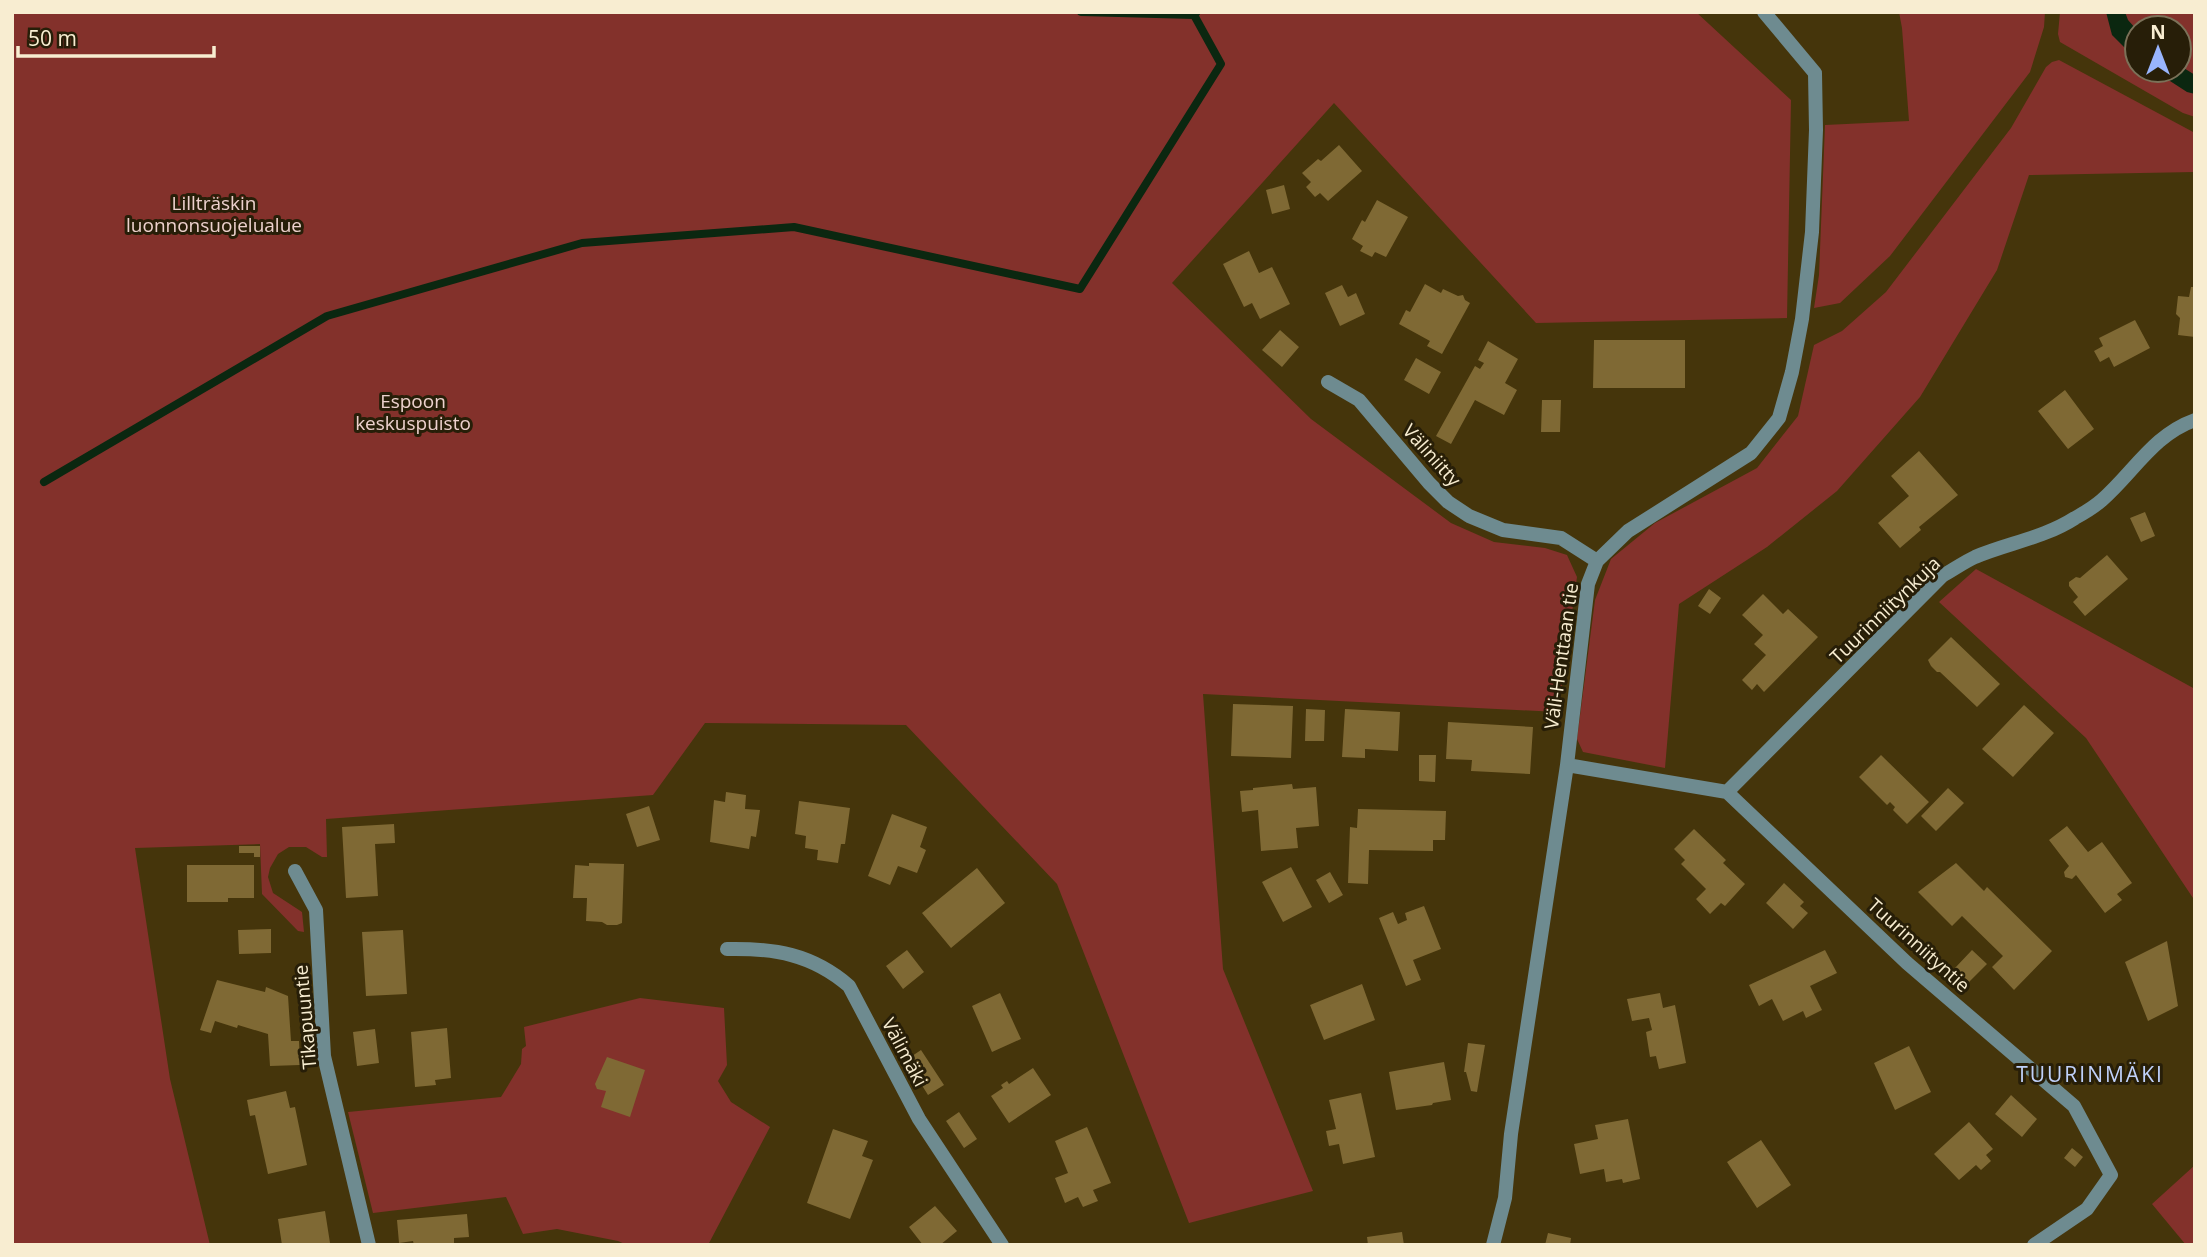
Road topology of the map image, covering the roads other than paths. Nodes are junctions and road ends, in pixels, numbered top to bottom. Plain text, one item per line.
1 (1764, 12) edge
2 (1328, 382) dead end
3 (2195, 420) edge
4 (1597, 561) junction
5 (1567, 765) junction
6 (1727, 792) junction
7 (295, 871) dead end
8 (727, 949) dead end
9 (369, 1245) edge
10 (1002, 1245) edge
11 (1493, 1245) edge
12 (2034, 1245) edge

1 - 4 street, Väli-Henttaan tie
2 - 4 street, Väliniitty
3 - 6 street, Tuurinniitynkuja
4 - 5 street, Väli-Henttaan tie
5 - 6 street
5 - 11 street, Väli-Henttaan tie
6 - 12 street, Tuurinniityntie
7 - 9 street, Tikapuuntie
8 - 10 street, Välimäki

